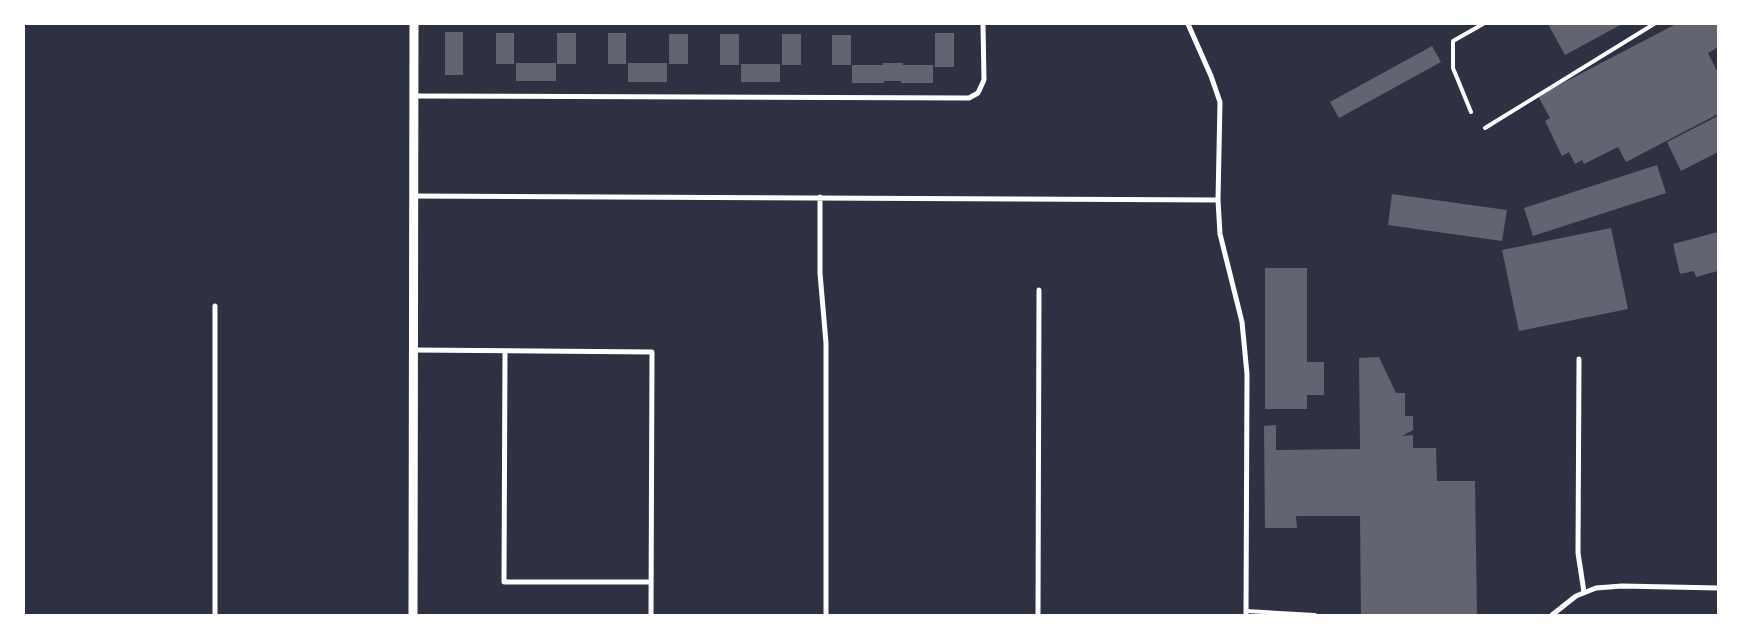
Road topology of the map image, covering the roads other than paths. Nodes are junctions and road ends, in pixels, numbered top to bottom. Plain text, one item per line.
1 (414, 24) edge
2 (983, 24) edge
3 (1188, 24) edge
4 (1483, 24) edge
5 (1654, 24) edge
6 (414, 96) junction
7 (1470, 112) dead end
8 (1485, 128) dead end
9 (413, 196) junction
10 (820, 198) junction
11 (1218, 200) junction
12 (1039, 290) dead end
13 (215, 306) dead end
14 (413, 350) junction
15 (505, 351) junction
16 (1579, 359) dead end
17 (651, 582) junction
18 (1718, 588) edge
19 (1584, 592) junction
20 (1246, 613) edge
21 (215, 615) edge
22 (413, 615) edge
23 (651, 615) edge
24 (826, 615) edge
25 (1038, 615) edge
26 (1315, 615) edge
27 (1552, 615) edge

1 - 6 street
2 - 6 street
3 - 11 street
4 - 7 lane
5 - 8 lane
6 - 9 street
9 - 10 street
9 - 14 street
10 - 11 street
10 - 24 street
11 - 20 street
12 - 25 street
13 - 21 street
14 - 15 street
14 - 22 street
15 - 17 street
15 - 17 street
16 - 19 street
17 - 23 street
18 - 19 street
19 - 27 street
20 - 26 lane

